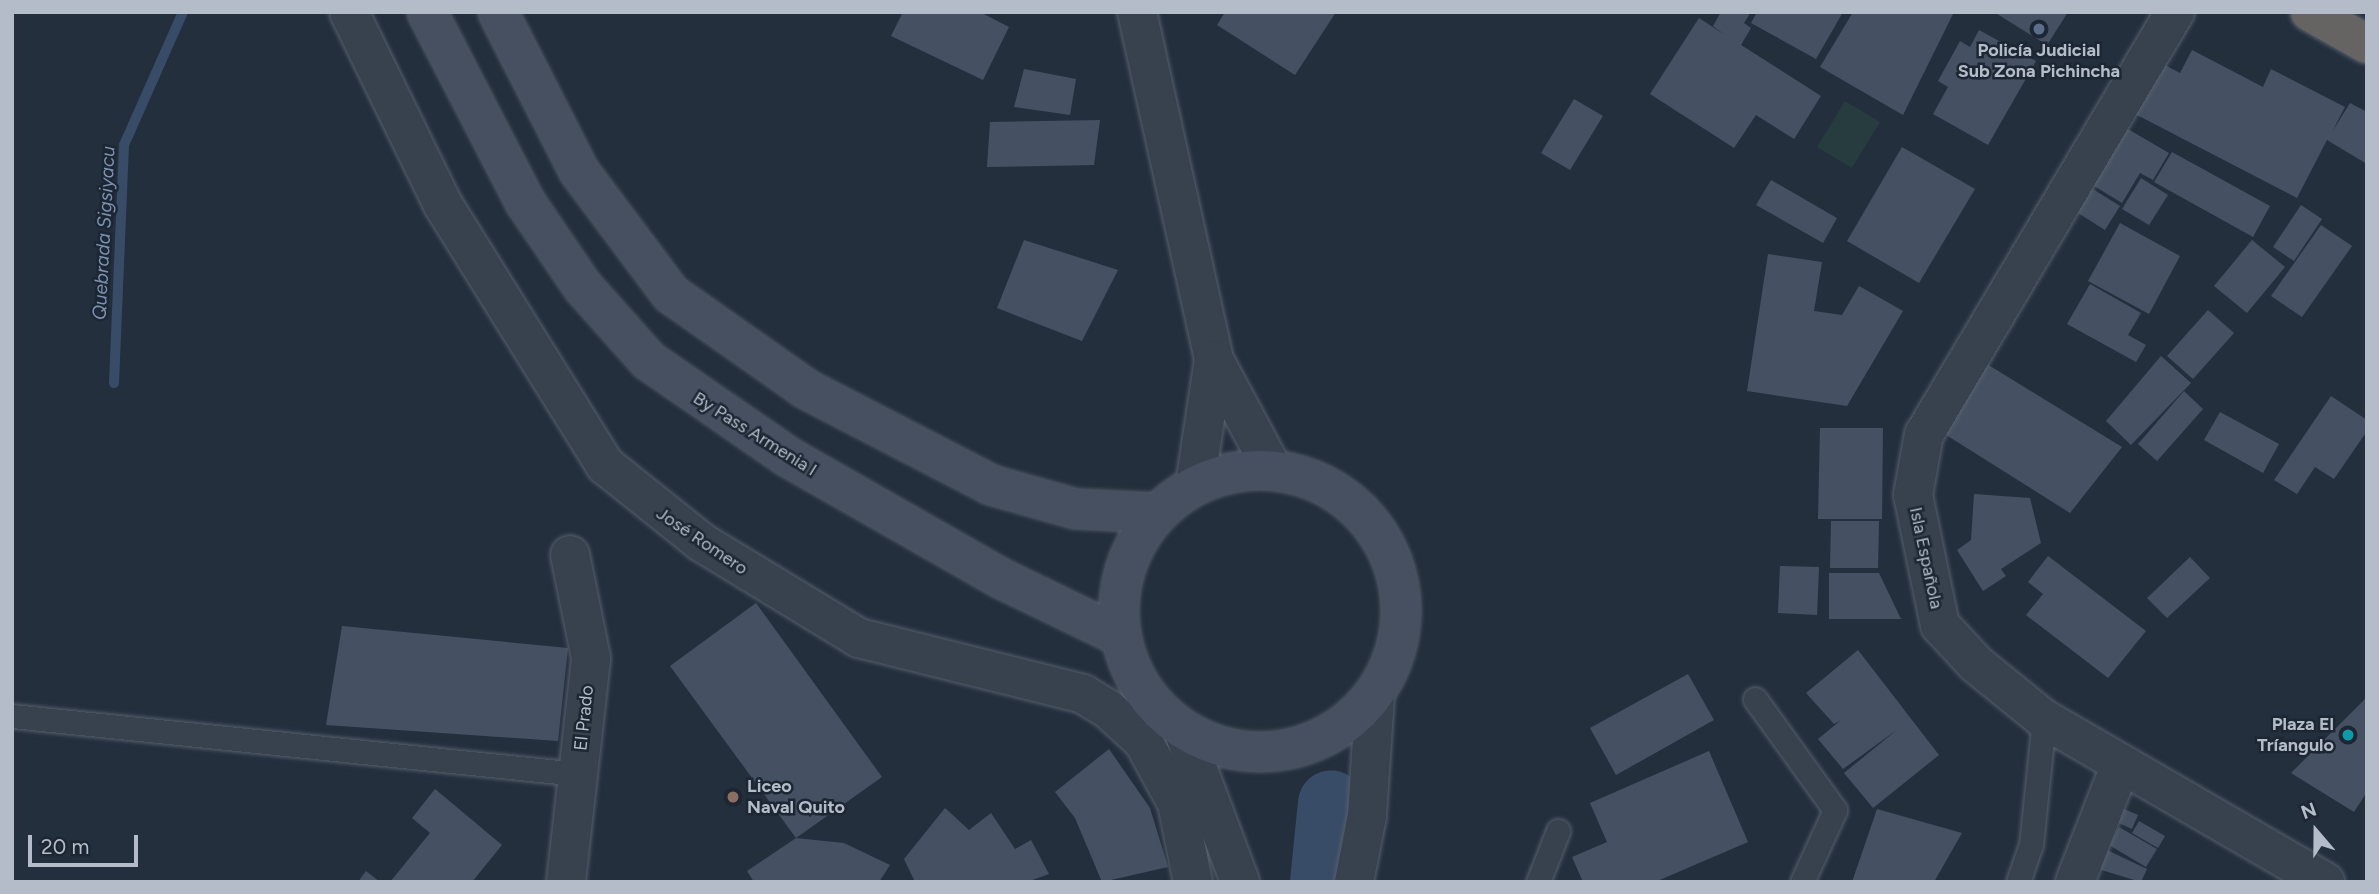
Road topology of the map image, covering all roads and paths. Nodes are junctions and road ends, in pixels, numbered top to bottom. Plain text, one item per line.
1 (349, 12) edge
2 (427, 12) edge
3 (498, 12) edge
4 (1137, 12) edge
5 (2175, 12) edge
6 (2310, 12) edge
7 (2367, 44) edge
8 (1214, 360) junction
9 (1273, 470) junction
10 (1195, 485) junction
11 (1157, 513) junction
12 (570, 555) dead end
13 (1120, 636) junction
14 (1375, 694) junction
15 (1755, 699) dead end
16 (12, 716) edge
17 (2044, 719) junction
18 (1183, 730) junction
19 (2121, 764) junction
20 (578, 774) junction
21 (1558, 831) dead end
22 (566, 882) edge
23 (1193, 882) edge
24 (1240, 882) edge
25 (1354, 882) edge
26 (1538, 882) edge
27 (1802, 882) edge
28 (2018, 882) edge
29 (2075, 882) edge
30 (2325, 882) edge

1 - 23 street, José Romero
2 - 13 main road, By Pass Armenia I
3 - 11 main road
4 - 8 street
5 - 17 street, Isla Española
6 - 7 highway
8 - 9 street
8 - 10 street
9 - 10 main road
9 - 14 main road
10 - 11 main road
11 - 13 main road
12 - 20 street, El Prado
13 - 18 main road
14 - 18 main road
14 - 25 street
15 - 27 lane
16 - 20 lane
17 - 19 street, Isla Española
17 - 28 lane
18 - 24 street
19 - 29 street
19 - 30 street, Isla Española
20 - 22 street, El Prado
21 - 26 lane

